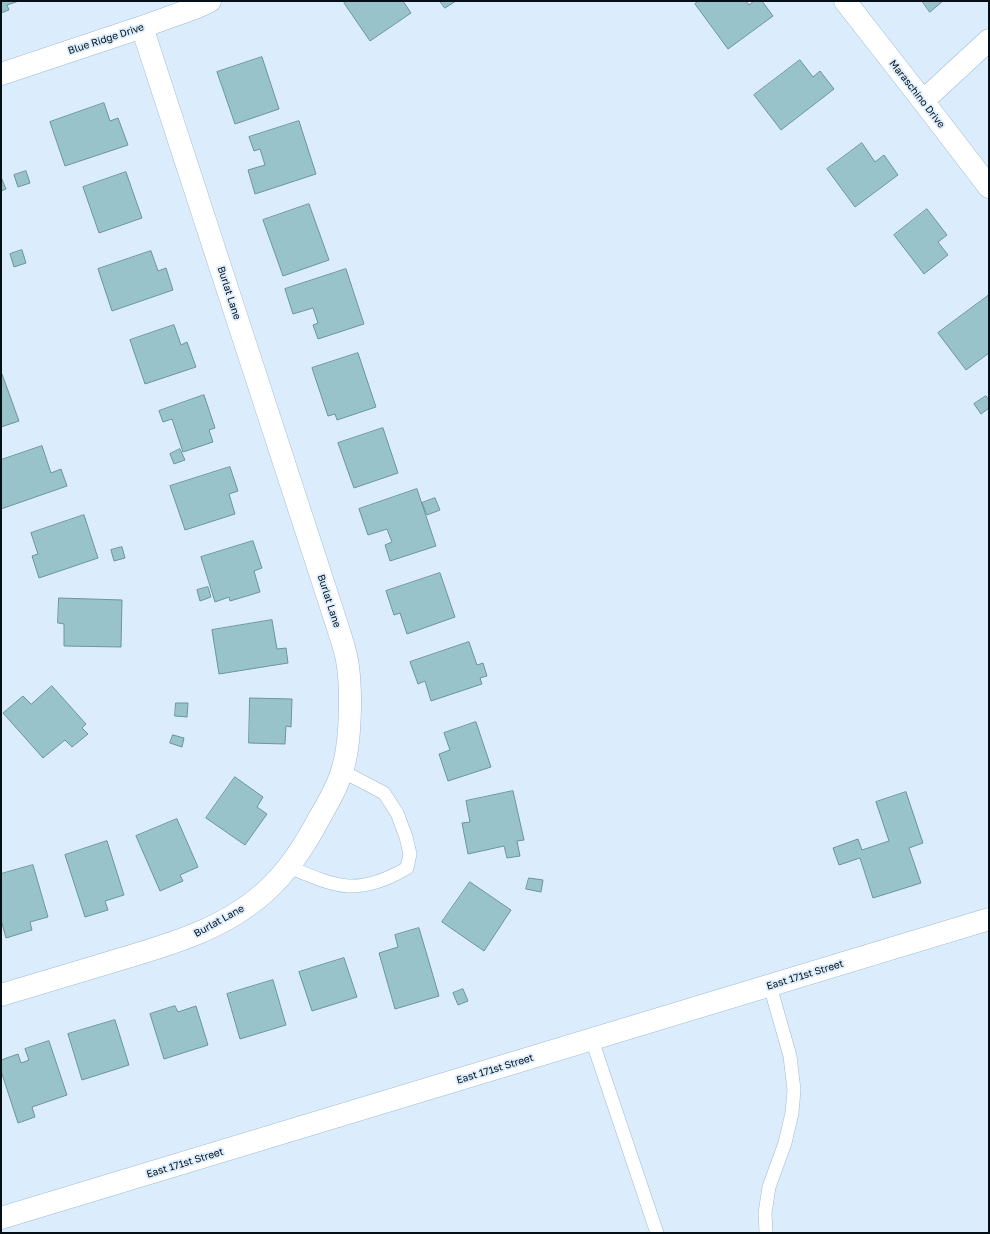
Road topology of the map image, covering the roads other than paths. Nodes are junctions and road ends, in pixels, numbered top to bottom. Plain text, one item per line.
1 (210, 1) edge
2 (845, 1) edge
3 (142, 28) junction
4 (989, 40) edge
5 (1, 74) edge
6 (924, 101) junction
7 (989, 187) edge
8 (342, 771) junction
9 (289, 867) junction
10 (989, 919) edge
11 (770, 986) junction
12 (1, 995) edge
13 (592, 1040) junction
14 (1, 1218) edge
15 (657, 1233) edge
16 (766, 1233) edge

1 - 3 street, Blue Ridge Drive
2 - 6 street, Maraschino Drive
3 - 5 street, Blue Ridge Drive
3 - 8 street, Burlat Lane
4 - 6 street
6 - 7 street, Maraschino Drive
8 - 9 street, Burlat Lane
8 - 9 lane
9 - 12 street, Burlat Lane
10 - 11 street, East 171st Street
11 - 13 street, East 171st Street
11 - 16 lane
13 - 14 street, East 171st Street
13 - 15 lane

